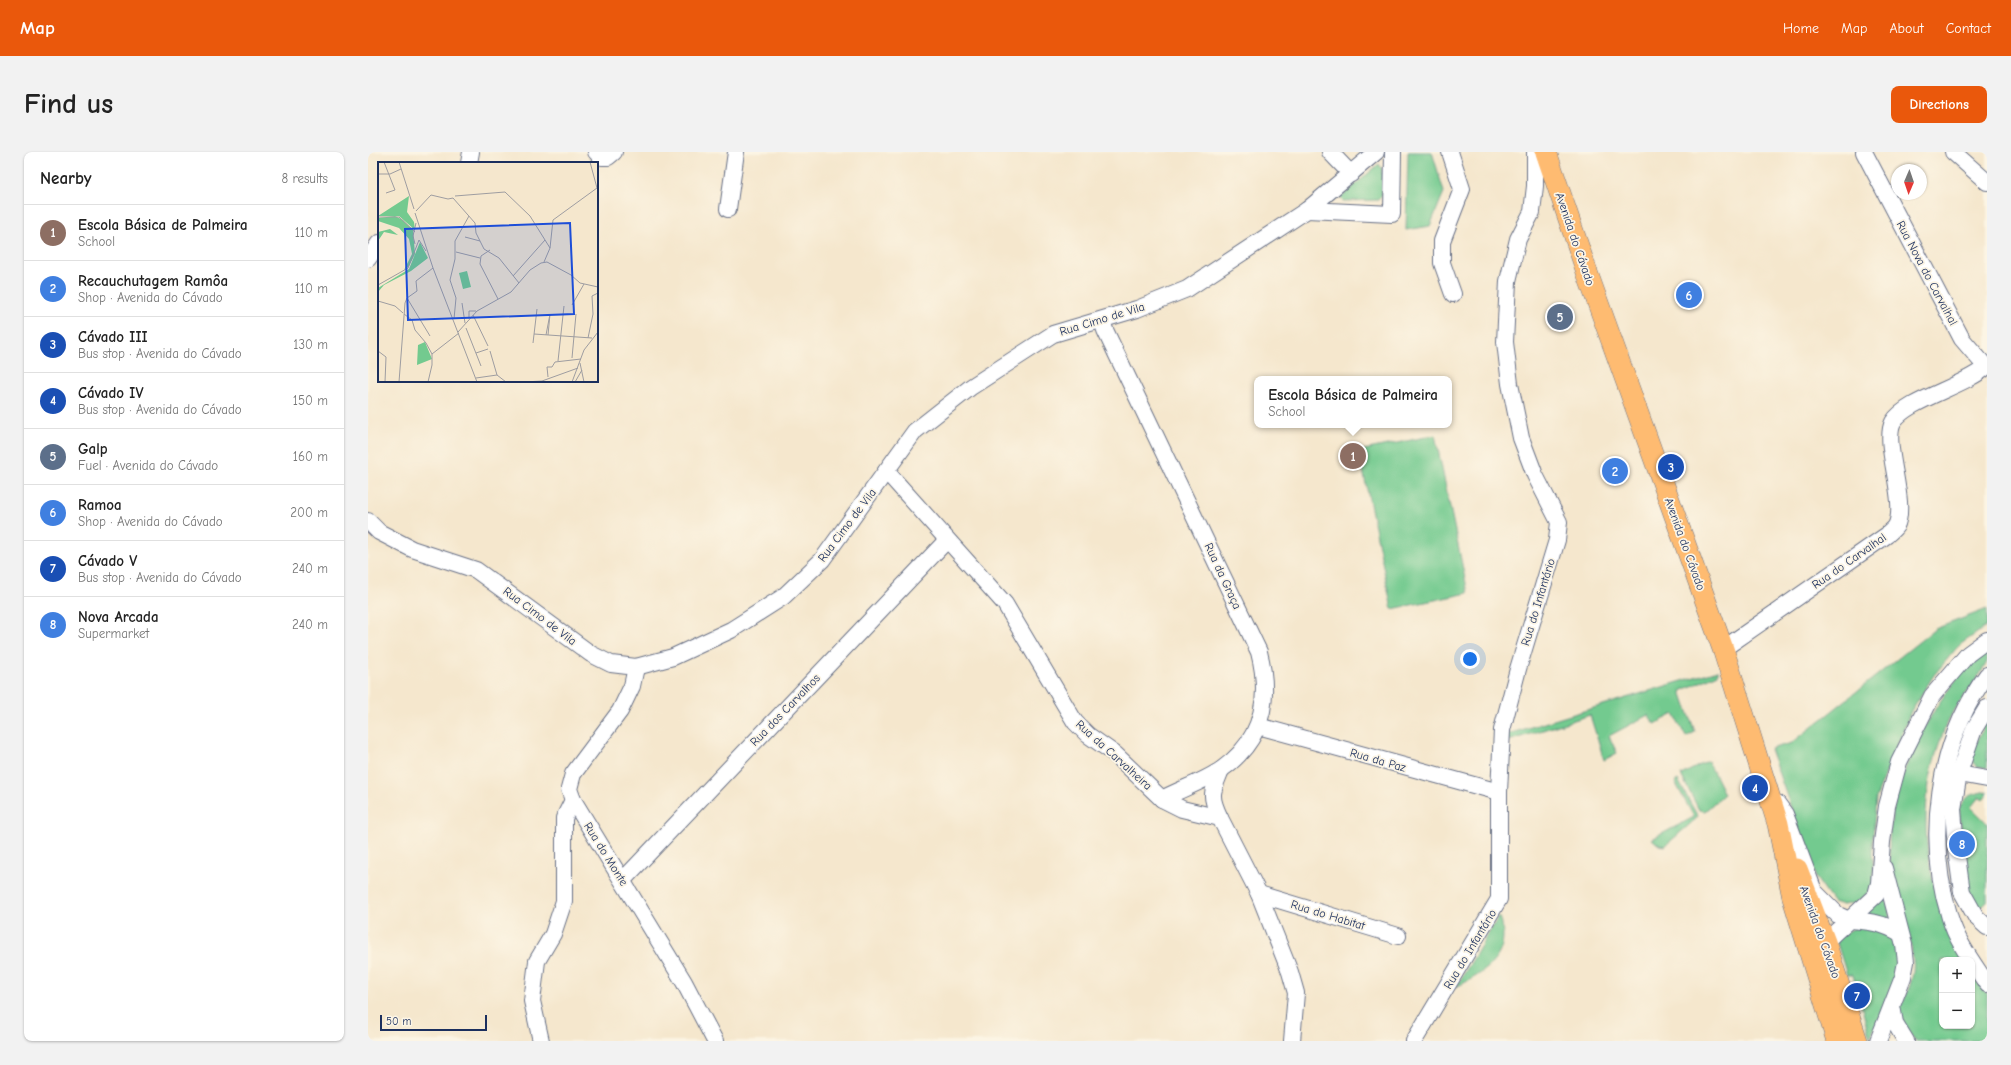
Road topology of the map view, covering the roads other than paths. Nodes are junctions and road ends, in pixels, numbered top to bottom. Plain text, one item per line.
1 (471, 152) edge
2 (596, 152) edge
3 (614, 152) edge
4 (736, 152) edge
5 (1330, 152) edge
6 (1376, 152) edge
7 (1393, 152) edge
8 (1450, 152) edge
9 (1535, 152) edge
10 (1546, 152) edge
11 (1864, 152) edge
12 (1953, 152) edge
13 (470, 162) edge
14 (1352, 174) junction
15 (1987, 182) edge
16 (728, 209) dead end
17 (1307, 210) junction
18 (378, 244) edge
19 (368, 259) edge
20 (1453, 294) dead end
21 (1102, 320) junction
22 (1987, 367) edge
23 (886, 471) junction
24 (368, 521) edge
25 (947, 540) junction
26 (1987, 640) edge
27 (1723, 649) junction
28 (636, 667) junction
29 (1987, 675) edge
30 (1987, 708) edge
31 (1258, 726) junction
32 (1221, 770) junction
33 (1952, 772) junction
34 (1987, 779) edge
35 (1499, 792) junction
36 (1768, 793) junction
37 (1162, 799) junction
38 (573, 800) junction
39 (1220, 818) junction
40 (1778, 824) junction
41 (1881, 855) junction
42 (623, 880) junction
43 (1259, 894) junction
44 (1849, 920) junction
45 (1987, 927) edge
46 (1900, 934) junction
47 (1398, 936) dead end
48 (1825, 942) junction
49 (1961, 942) junction
50 (1987, 968) edge
51 (1815, 973) junction
52 (1987, 984) edge
53 (1892, 1006) junction
54 (541, 1041) edge
55 (715, 1041) edge
56 (1292, 1041) edge
57 (1414, 1041) edge
58 (1837, 1041) edge
59 (1857, 1041) edge
60 (1878, 1041) edge
61 (1906, 1041) edge

1 - 13 street
2 - 3 street
4 - 16 street
5 - 14 street
6 - 14 street, Rua Cimo de Vila
7 - 17 street
8 - 20 street
9 - 35 street, Rua do Infantário
10 - 27 main road, Avenida do Cávado
11 - 22 street, Rua Nova do Carvalhal
12 - 15 street
14 - 17 street, Rua Cimo de Vila
17 - 21 street, Rua Cimo de Vila
18 - 19 street
21 - 23 street, Rua Cimo de Vila
21 - 31 street, Rua da Graça
22 - 27 street, Rua do Carvalhal
23 - 25 street, Rua da Carvalheira
23 - 28 street, Rua Cimo de Vila
24 - 28 street, Rua Cimo de Vila
25 - 37 street, Rua da Carvalheira
25 - 42 street, Rua dos Carvalhos
26 - 41 street
27 - 36 main road, Avenida do Cávado
28 - 38 street, Rua do Monte
29 - 33 street
30 - 33 street
31 - 32 street, Rua da Graça
31 - 35 street, Rua da Paz
32 - 37 street, Rua da Graça
32 - 39 street
33 - 34 street
33 - 45 street
33 - 49 street
35 - 57 street, Rua do Infantário
36 - 40 main road, Avenida do Cávado
36 - 44 street
37 - 39 street, Rua da Carvalheira
38 - 42 street, Rua do Monte
38 - 54 street
39 - 43 street
40 - 48 main road, Avenida do Cávado
40 - 51 main road, Avenida do Cávado
41 - 44 street
41 - 46 street
42 - 55 street, Rua do Monte
43 - 47 street, Rua do Habitat
43 - 56 street
44 - 46 street
44 - 48 street
46 - 53 street
48 - 51 street
48 - 59 main road, Avenida do Cávado
49 - 50 street
49 - 52 street
51 - 58 main road, Avenida do Cávado
53 - 60 street
53 - 61 street

